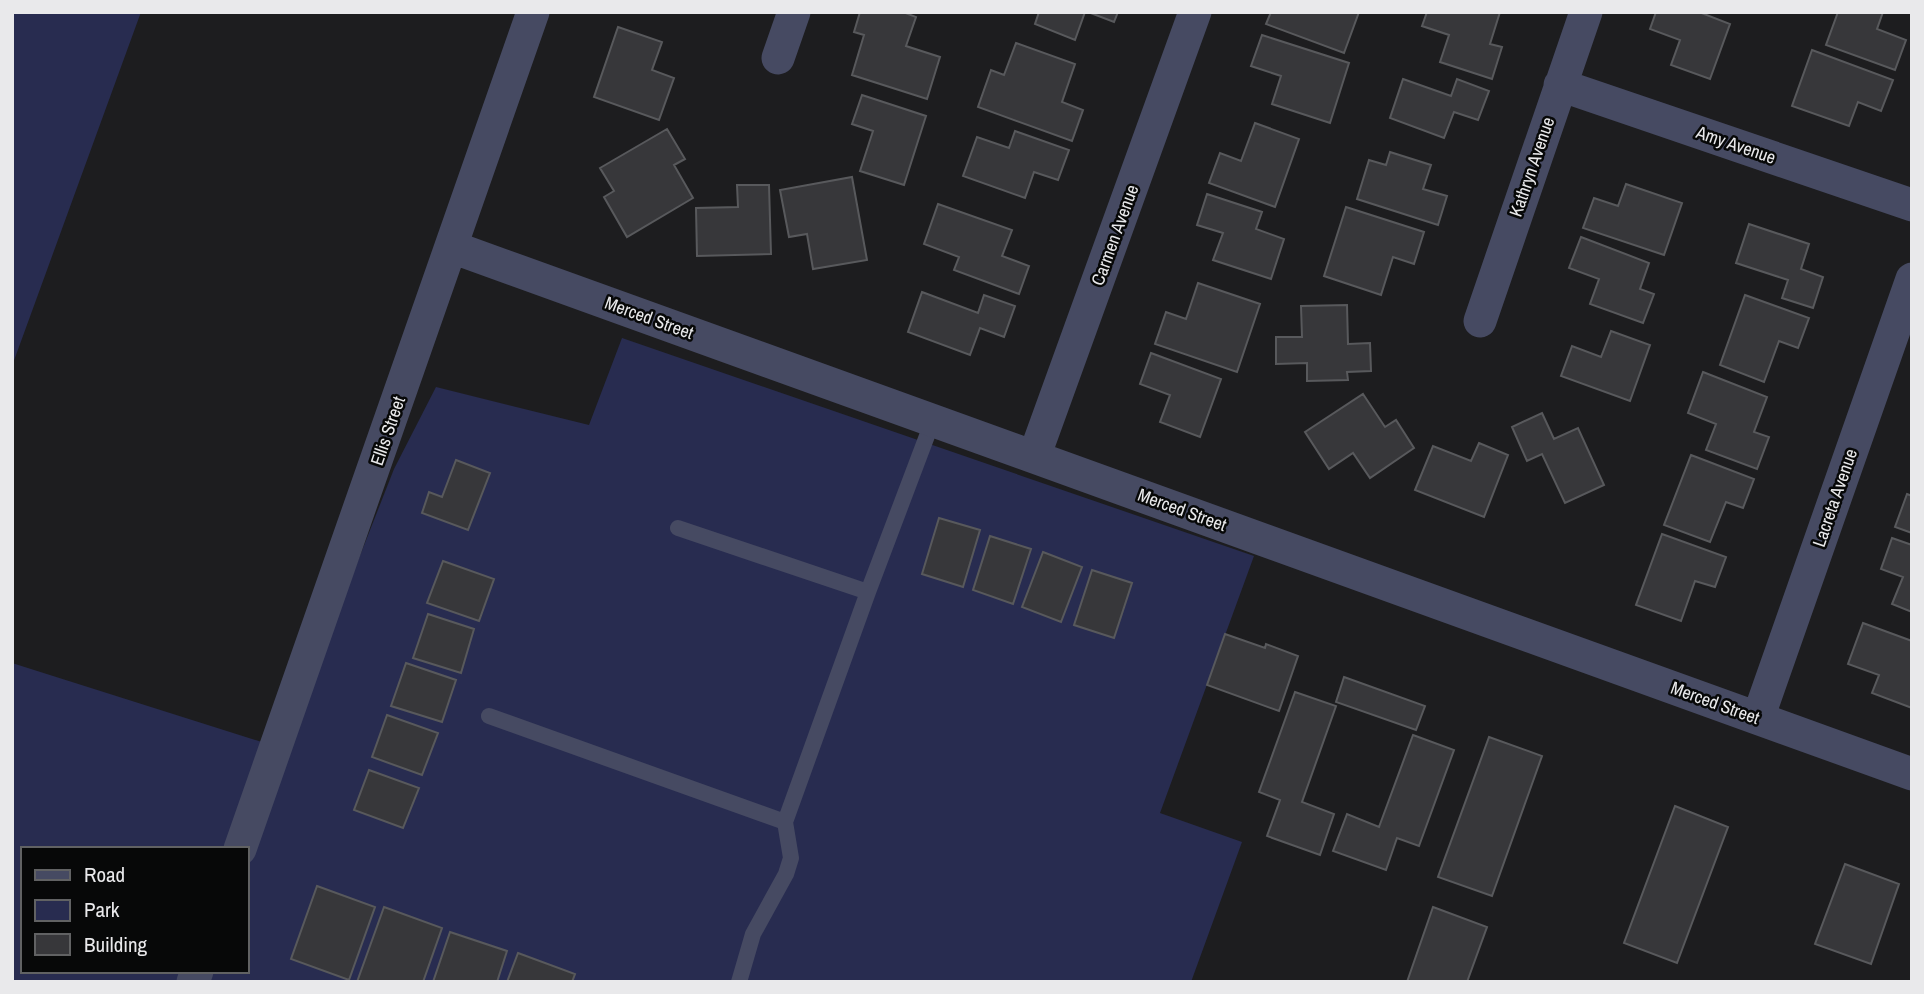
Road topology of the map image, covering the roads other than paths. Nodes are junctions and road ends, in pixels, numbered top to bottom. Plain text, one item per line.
1 (533, 12) edge
2 (794, 12) edge
3 (1195, 12) edge
4 (1586, 12) edge
5 (778, 58) dead end
6 (1560, 85) junction
7 (1912, 205) edge
8 (453, 247) junction
9 (1912, 279) edge
10 (1480, 321) dead end
11 (933, 420) junction
12 (1034, 457) junction
13 (678, 528) dead end
14 (868, 592) junction
15 (489, 716) dead end
16 (1758, 718) junction
17 (1912, 774) edge
18 (785, 822) junction
19 (241, 847) edge
20 (739, 982) edge

1 - 8 street, Ellis Street
2 - 5 street
3 - 12 street, Carmen Avenue
4 - 6 street, Kathryn Avenue
6 - 7 street, Amy Avenue
6 - 10 street, Kathryn Avenue
8 - 11 street, Merced Street
8 - 19 street, Ellis Street
9 - 16 street, Lacreta Avenue
11 - 12 street, Merced Street
11 - 14 lane
12 - 16 street, Merced Street
13 - 14 lane
14 - 18 lane
15 - 18 lane
16 - 17 street, Merced Street
18 - 20 lane

